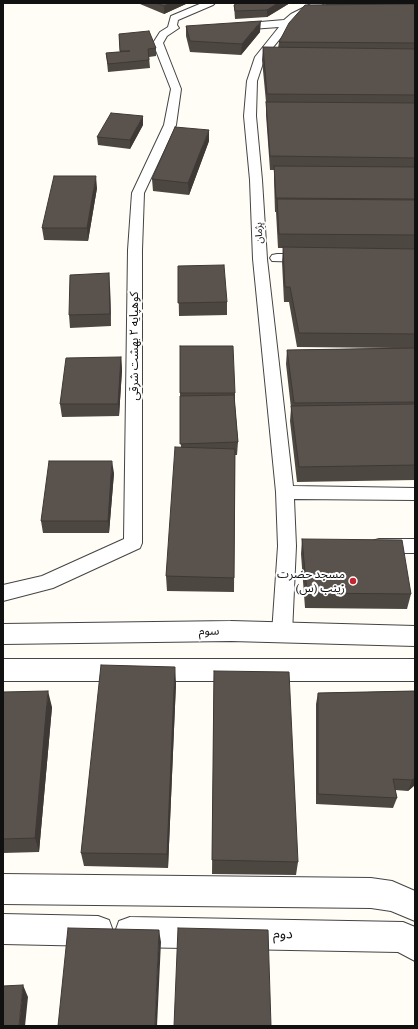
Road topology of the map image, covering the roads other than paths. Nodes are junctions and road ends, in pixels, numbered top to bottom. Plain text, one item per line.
1 (210, 3) edge
2 (319, 10) edge
3 (287, 23) junction
4 (230, 28) edge
5 (277, 258) dead end
6 (323, 258) edge
7 (285, 492) junction
8 (415, 494) edge
9 (362, 546) edge
10 (415, 546) edge
11 (3, 593) edge
12 (282, 633) junction
13 (3, 634) edge
14 (415, 636) edge
15 (3, 670) edge
16 (415, 670) edge
17 (3, 889) edge
18 (415, 906) edge
19 (3, 929) edge
20 (411, 938) edge

1 - 11 street, کوهپایه ۲ بهشت شرقی
2 - 3 street, پژمان
3 - 4 street
3 - 7 street, پژمان
5 - 6 street
7 - 8 street
7 - 12 street, پژمان
9 - 10 street
12 - 13 street, سوم
12 - 14 street, سوم
15 - 16 street
17 - 18 street
19 - 20 street, دوم

